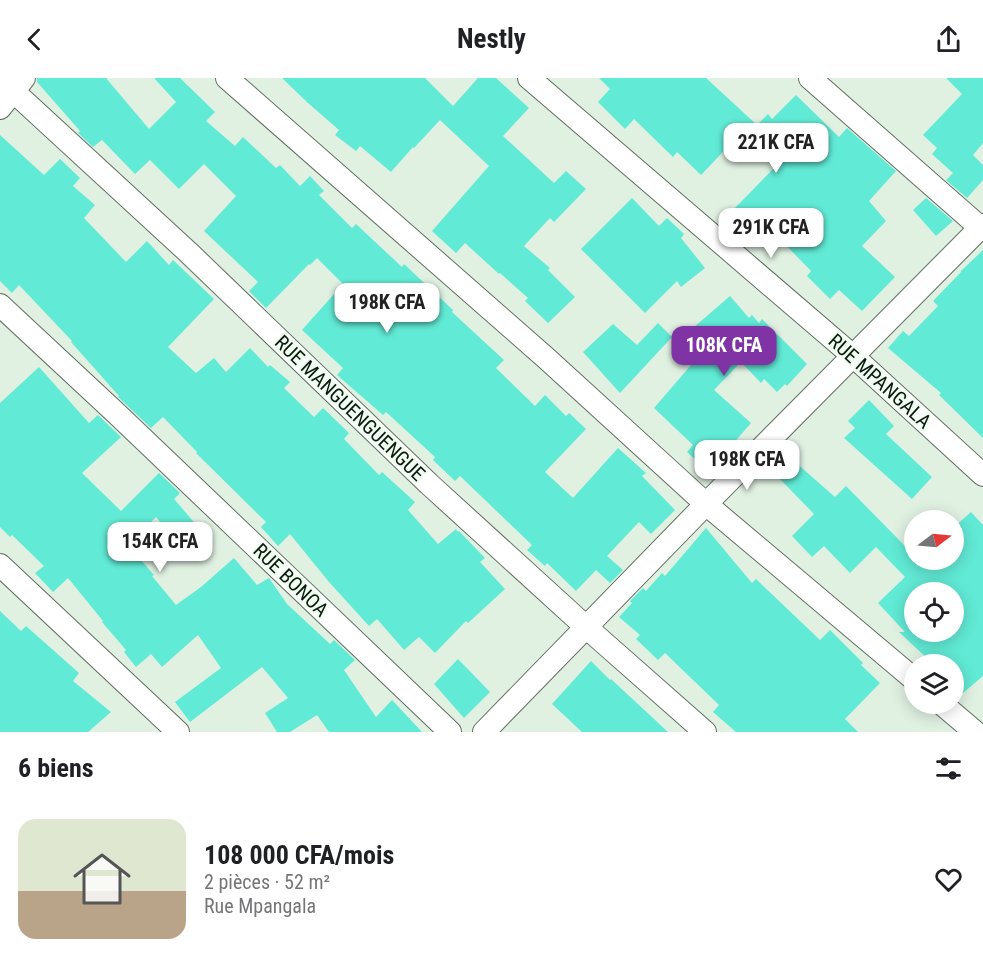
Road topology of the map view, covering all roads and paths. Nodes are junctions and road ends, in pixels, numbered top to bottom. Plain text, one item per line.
1 (227, 78) edge
2 (529, 78) edge
3 (810, 78) edge
4 (9, 89) edge
5 (982, 228) edge
6 (0, 305) edge
7 (854, 356) junction
8 (983, 475) edge
9 (706, 504) junction
10 (0, 566) edge
11 (586, 627) junction
12 (904, 671) edge
13 (954, 714) edge
14 (178, 732) edge
15 (450, 732) edge
16 (484, 732) edge
17 (705, 732) edge
18 (975, 732) edge

1 - 9 street
2 - 7 street, RUE MPANGALA
3 - 5 street
4 - 11 street, RUE MANGUENGUENGUE
5 - 7 street
6 - 15 street, RUE BONOA
7 - 8 street, RUE MPANGALA
7 - 9 street
9 - 11 street
9 - 12 street
10 - 14 street
11 - 16 street
11 - 17 street, RUE MANGUENGUENGUE
13 - 18 street

